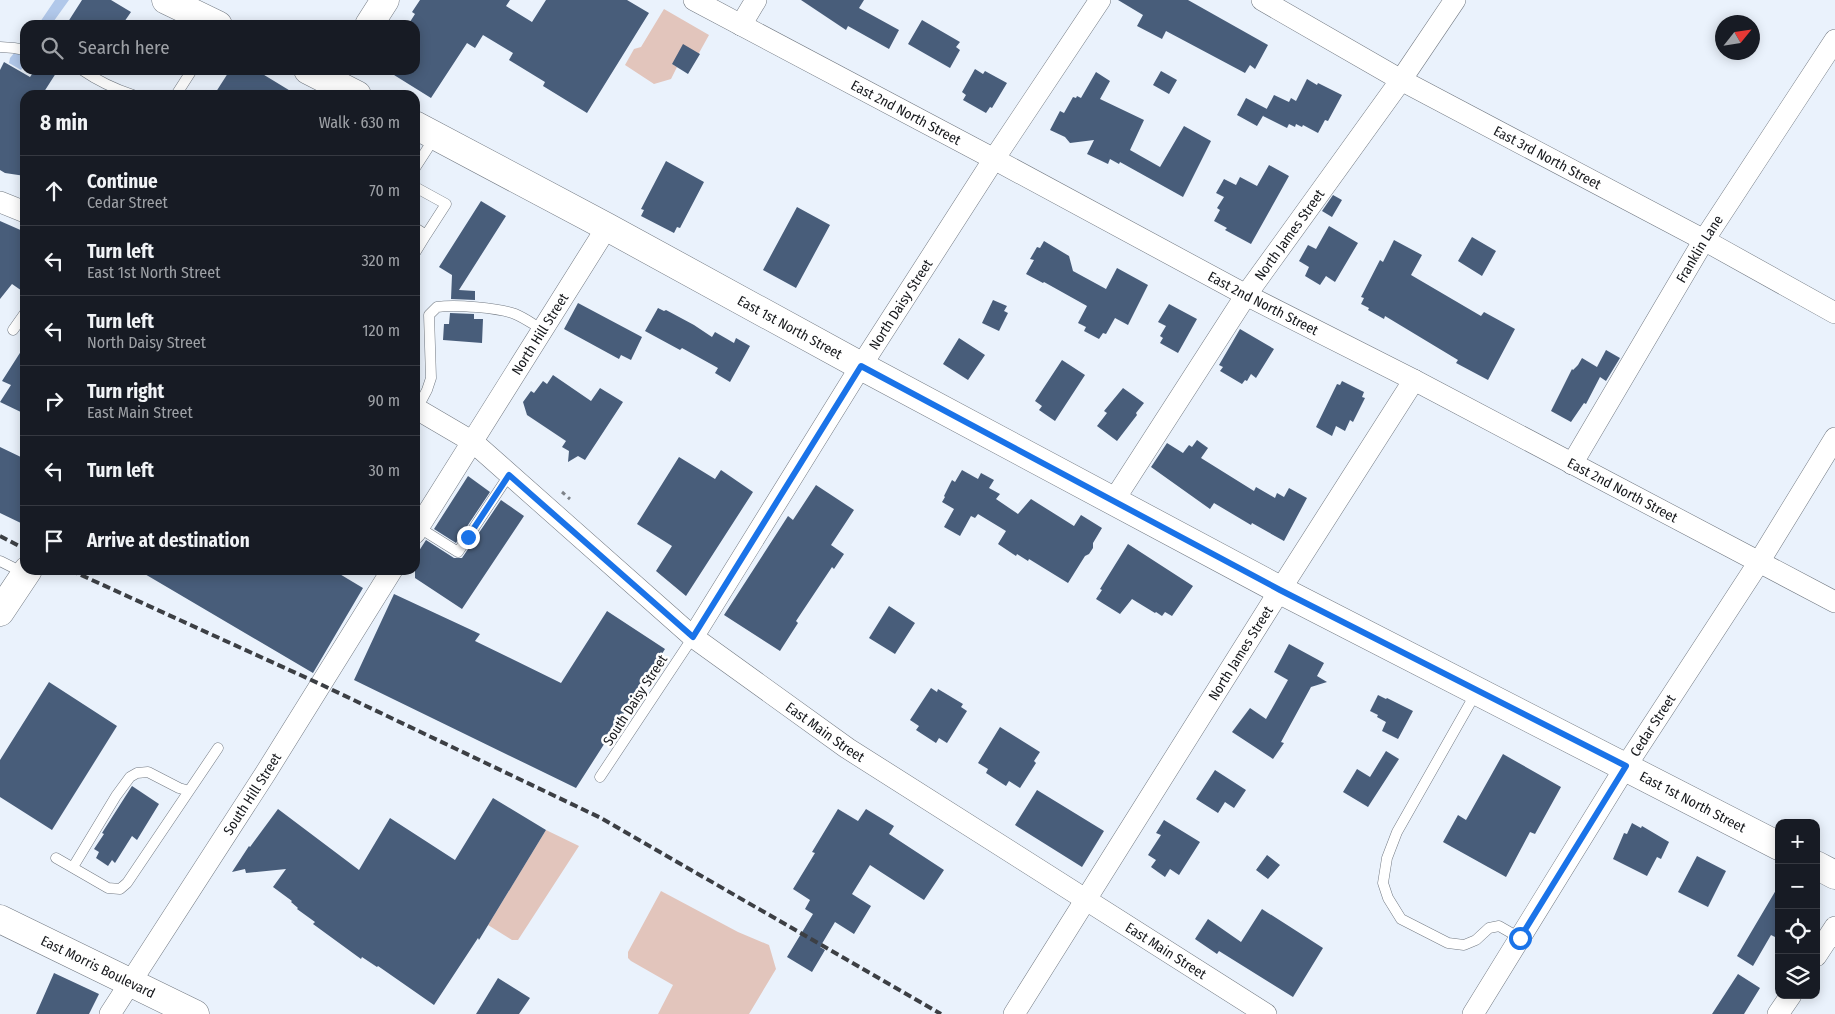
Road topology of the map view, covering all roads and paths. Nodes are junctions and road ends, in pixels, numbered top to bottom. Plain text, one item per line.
1 (166, 0) edge
2 (385, 0) edge
3 (694, 0) edge
4 (756, 0) edge
5 (1100, 0) edge
6 (1262, 0) edge
7 (1454, 0) edge
8 (208, 20) edge
9 (372, 20) edge
10 (741, 25) junction
11 (1835, 40) edge
12 (0, 47) edge
13 (20, 49) edge
14 (90, 75) edge
15 (189, 75) edge
16 (326, 79) edge
17 (1401, 80) junction
18 (120, 90) edge
19 (179, 90) edge
20 (347, 90) edge
21 (425, 131) edge
22 (420, 150) edge
23 (994, 159) junction
24 (420, 190) edge
25 (0, 202) edge
26 (20, 210) edge
27 (607, 227) junction
28 (420, 231) edge
29 (426, 235) junction
30 (1704, 240) junction
31 (420, 245) edge
32 (1246, 295) junction
33 (1835, 313) edge
34 (20, 320) edge
35 (13, 330) dead end
36 (543, 330) junction
37 (861, 366) junction
38 (1414, 380) junction
39 (420, 401) edge
40 (420, 410) edge
41 (1835, 438) edge
42 (473, 442) junction
43 (1572, 464) junction
44 (509, 475) junction
45 (1114, 500) junction
46 (420, 525) edge
47 (420, 532) edge
48 (0, 562) edge
49 (1759, 562) junction
50 (20, 570) edge
51 (24, 575) edge
52 (385, 575) edge
53 (1280, 590) junction
54 (1835, 602) edge
55 (0, 612) edge
56 (693, 637) junction
57 (1477, 690) junction
58 (218, 748) dead end
59 (1626, 766) junction
60 (600, 777) dead end
61 (189, 791) junction
62 (1775, 844) edge
63 (56, 858) dead end
64 (73, 867) junction
65 (1820, 867) edge
66 (1835, 875) edge
67 (1084, 900) junction
68 (0, 919) edge
69 (1835, 927) edge
70 (1520, 938) junction
71 (1817, 954) edge
72 (130, 983) junction
73 (1787, 999) edge
74 (110, 1014) edge
75 (195, 1014) edge
76 (1014, 1014) edge
77 (1266, 1014) edge
78 (1473, 1014) edge
79 (1778, 1014) edge

1 - 8 main road
2 - 9 main road
3 - 10 street, East 2nd North Street
4 - 10 street
5 - 23 street, North Daisy Street
6 - 17 street, East 3rd North Street
7 - 17 street, North James Street
10 - 23 street, East 2nd North Street
11 - 30 street, Franklin Lane
12 - 13 lane
14 - 18 lane
15 - 19 lane
16 - 20 main road
17 - 30 street, East 3rd North Street
17 - 32 street, North James Street
21 - 22 lane
21 - 27 main road, East 1st North Street
23 - 32 street, East 2nd North Street
23 - 37 street, North Daisy Street
24 - 29 lane
25 - 26 street
27 - 36 street, North Hill Street
27 - 37 main road, East 1st North Street
28 - 29 lane
29 - 31 lane
30 - 33 street, East 3rd North Street
30 - 43 street, Franklin Lane
32 - 38 street, East 2nd North Street
32 - 45 street, North James Street
34 - 35 lane
36 - 39 lane
36 - 42 street, North Hill Street
37 - 45 main road, East 1st North Street
37 - 56 street, North Daisy Street
38 - 43 street, East 2nd North Street
38 - 53 street, North James Street
40 - 42 street, East Main Street
41 - 49 street, Cedar Street
42 - 44 street, East Main Street
42 - 46 street
43 - 49 street, East 2nd North Street
44 - 47 lane
44 - 56 street, East Main Street
45 - 53 main road, East 1st North Street
48 - 50 lane
49 - 54 street, East 2nd North Street
49 - 59 street, Cedar Street
51 - 55 main road
52 - 72 street, South Hill Street
53 - 57 main road, East 1st North Street
53 - 67 street, North James Street
56 - 60 lane, South Daisy Street
56 - 67 street, East Main Street
57 - 59 main road, East 1st North Street
57 - 70 lane
58 - 61 lane
59 - 62 main road, East 1st North Street
59 - 70 street, Cedar Street
61 - 64 lane
61 - 64 lane
63 - 64 lane
65 - 66 main road
67 - 76 street, North James Street
67 - 77 street, East Main Street
68 - 72 main road, East Morris Boulevard
69 - 71 street
70 - 78 street, Cedar Street
72 - 74 street, South Hill Street
72 - 75 main road, East Morris Boulevard
73 - 79 street

